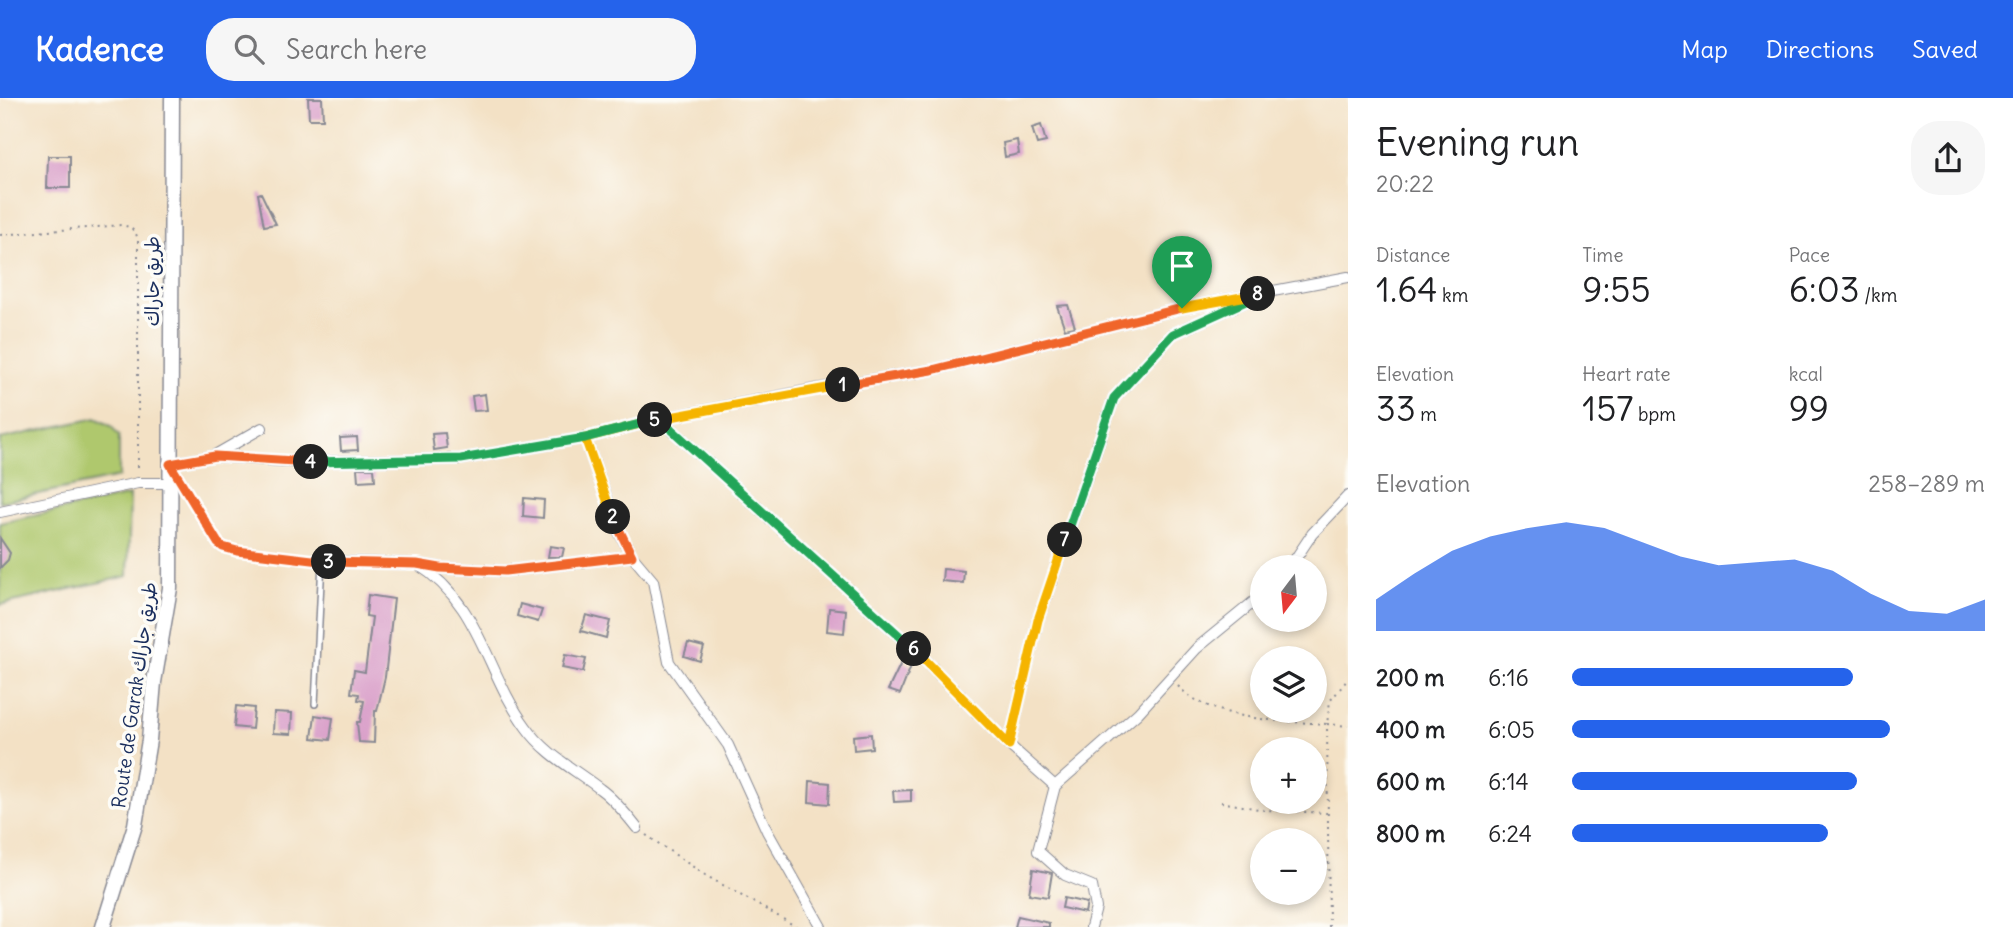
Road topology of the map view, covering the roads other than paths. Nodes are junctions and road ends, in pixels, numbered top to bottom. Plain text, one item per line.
1 (172, 98) edge
2 (1348, 277) edge
3 (1266, 292) junction
4 (660, 419) junction
5 (262, 428) dead end
6 (585, 438) junction
7 (215, 456) junction
8 (170, 464) junction
9 (171, 482) junction
10 (1348, 496) edge
11 (0, 512) edge
12 (1298, 555) edge
13 (632, 556) junction
14 (322, 561) junction
15 (417, 564) junction
16 (1250, 605) edge
17 (316, 704) dead end
18 (1009, 745) junction
19 (1055, 786) junction
20 (637, 828) road end
21 (103, 927) edge
22 (821, 927) edge
23 (1091, 927) edge

1 - 8 street, طريق جاراك
2 - 3 street
3 - 4 street
3 - 18 street
4 - 6 street
4 - 18 street
5 - 7 street
6 - 7 street
6 - 13 street
7 - 8 street
8 - 9 street, Route de Garak طريق جاراك
8 - 14 lane
9 - 11 street
9 - 21 street, Route de Garak طريق جاراك
10 - 12 street
13 - 15 street
13 - 22 street
14 - 15 street
14 - 17 lane
15 - 20 street
16 - 19 street
18 - 19 street
19 - 23 street

